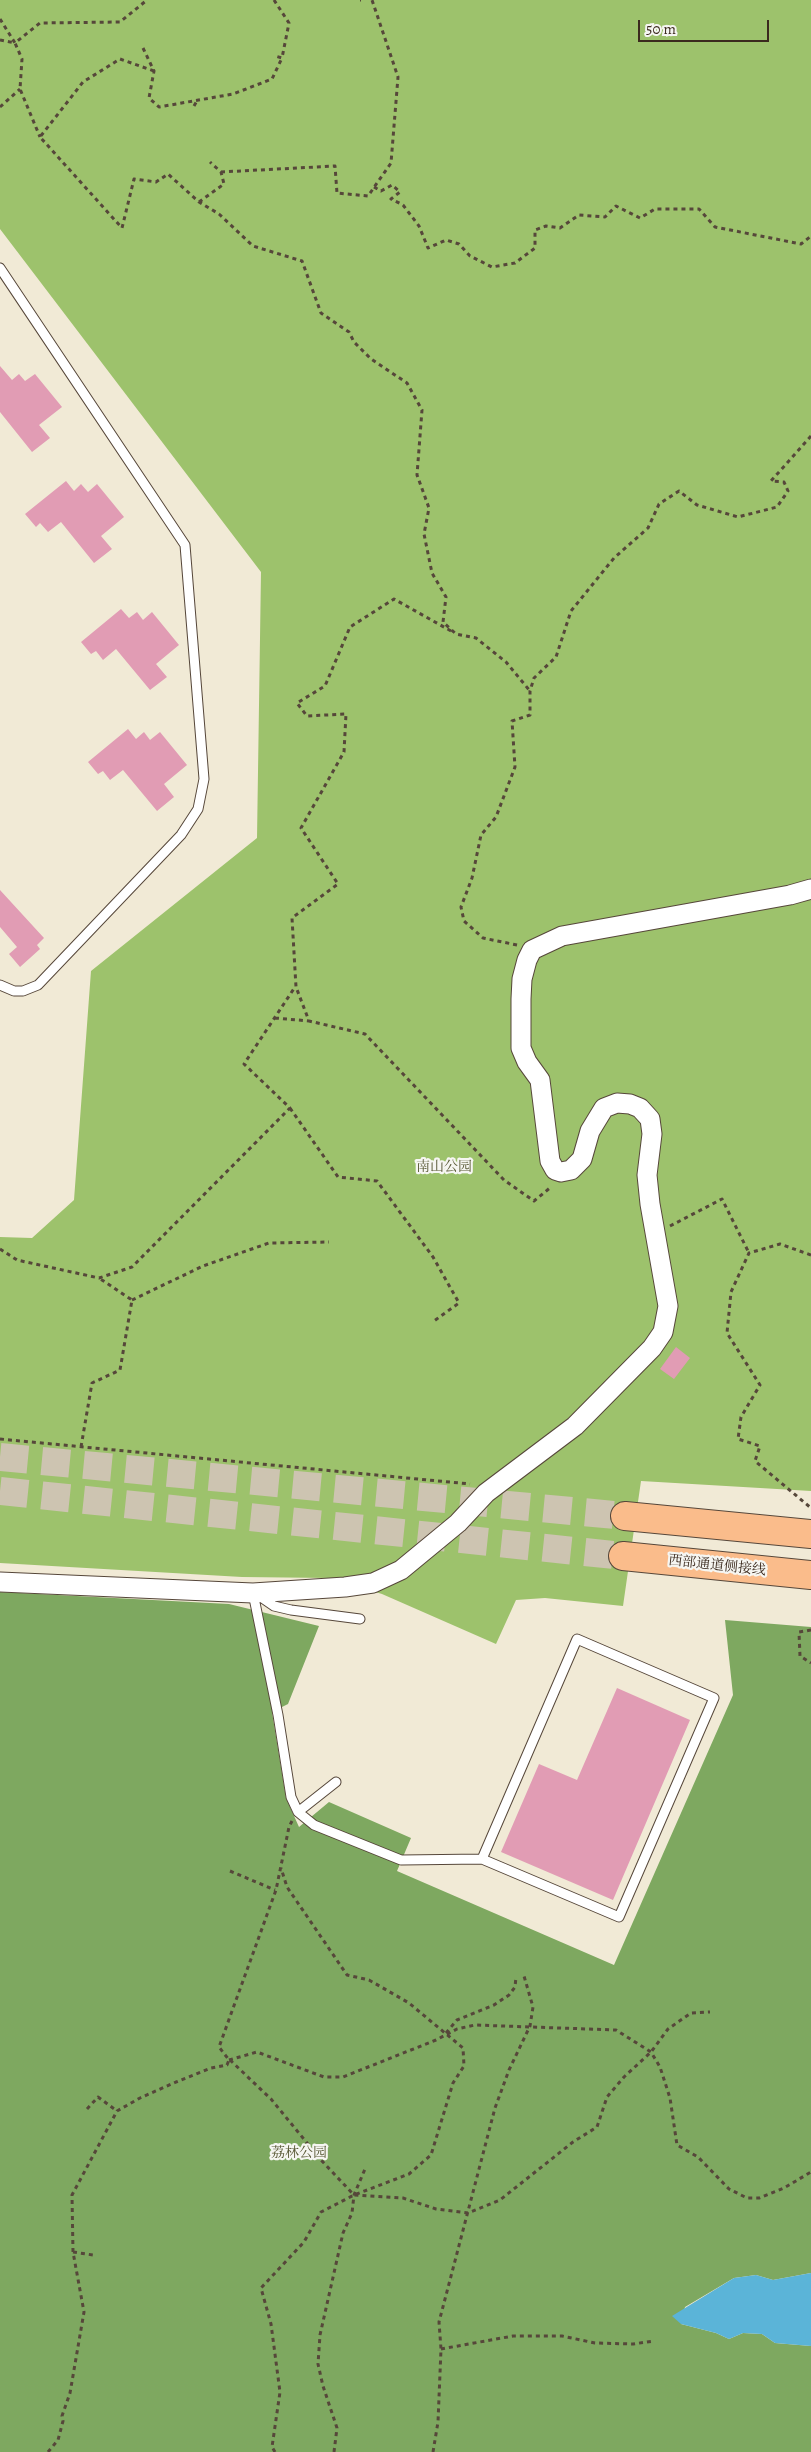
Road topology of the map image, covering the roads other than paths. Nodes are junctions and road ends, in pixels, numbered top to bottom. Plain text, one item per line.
1 (0, 268) edge
2 (811, 889) edge
3 (0, 985) edge
4 (625, 1516) tunnel mouth
5 (811, 1534) edge
6 (623, 1556) tunnel mouth
7 (811, 1575) edge
8 (0, 1582) edge
9 (253, 1593) junction
10 (360, 1619) dead end
11 (336, 1782) dead end
12 (298, 1812) junction
13 (482, 1859) junction

1 - 3 lane
2 - 9 street
4 - 5 highway
6 - 7 highway, 西部通道侧接线
8 - 9 street
9 - 10 lane
9 - 12 lane
11 - 12 lane
12 - 13 lane
13 - 13 lane

